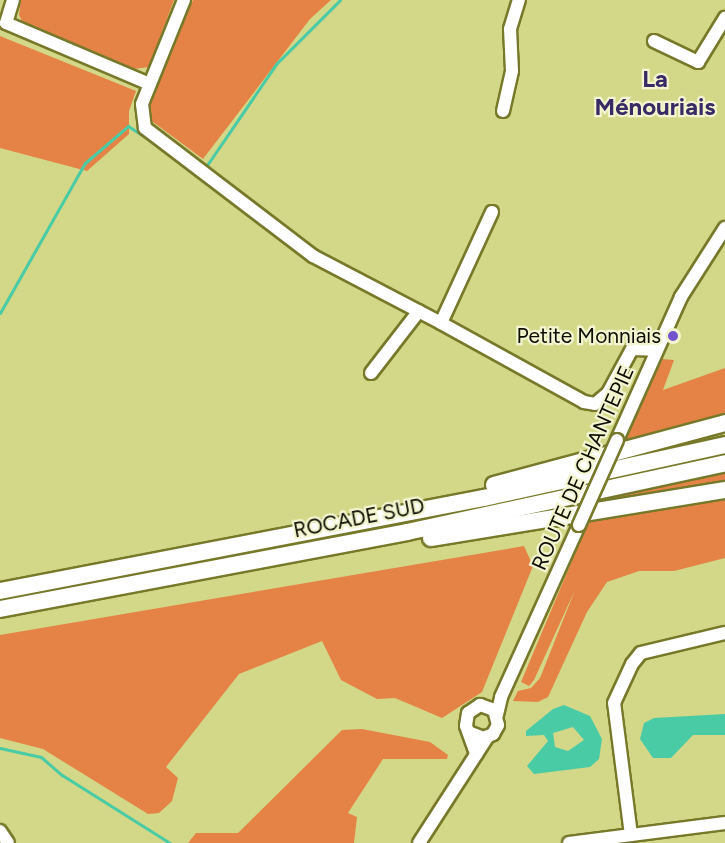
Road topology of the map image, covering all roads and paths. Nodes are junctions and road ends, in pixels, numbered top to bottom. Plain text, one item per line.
1 (13, 0) edge
2 (184, 0) edge
3 (519, 0) edge
4 (725, 18) edge
5 (3, 22) edge
6 (654, 41) dead end
7 (150, 84) junction
8 (503, 111) dead end
9 (492, 212) dead end
10 (725, 228) edge
11 (419, 312) junction
12 (441, 323) junction
13 (656, 350) junction
14 (371, 373) dead end
15 (725, 423) edge
16 (725, 445) edge
17 (725, 462) edge
18 (725, 490) edge
19 (398, 515) junction
20 (352, 543) junction
21 (0, 591) edge
22 (0, 609) edge
23 (725, 633) edge
24 (501, 697) junction
25 (485, 705) junction
26 (497, 715) junction
27 (471, 733) junction
28 (488, 736) junction
29 (476, 754) junction
30 (725, 823) edge
31 (0, 831) edge
32 (631, 835) junction
33 (650, 838) edge
34 (614, 840) edge
35 (8, 843) edge
36 (419, 843) edge
37 (569, 843) edge

1 - 5 street
2 - 7 street
3 - 8 street
4 - 6 street
5 - 7 street
7 - 11 street
9 - 12 street
10 - 13 street, ROUTE DE CHANTEPIE
11 - 12 street
11 - 14 street
12 - 13 street
13 - 24 street, ROUTE DE CHANTEPIE, bridge
15 - 19 highway
16 - 19 highway, ROCADE SUD
17 - 20 highway, ROCADE SUD
18 - 20 highway
19 - 21 highway, ROCADE SUD
20 - 22 highway, ROCADE SUD
23 - 32 street
24 - 25 street
24 - 26 street, ROUTE DE CHANTEPIE
25 - 26 street
25 - 27 street
26 - 28 street
27 - 28 street
27 - 29 street
28 - 29 street
29 - 36 street
30 - 33 street
31 - 35 street
32 - 33 street
32 - 34 street
34 - 37 street

